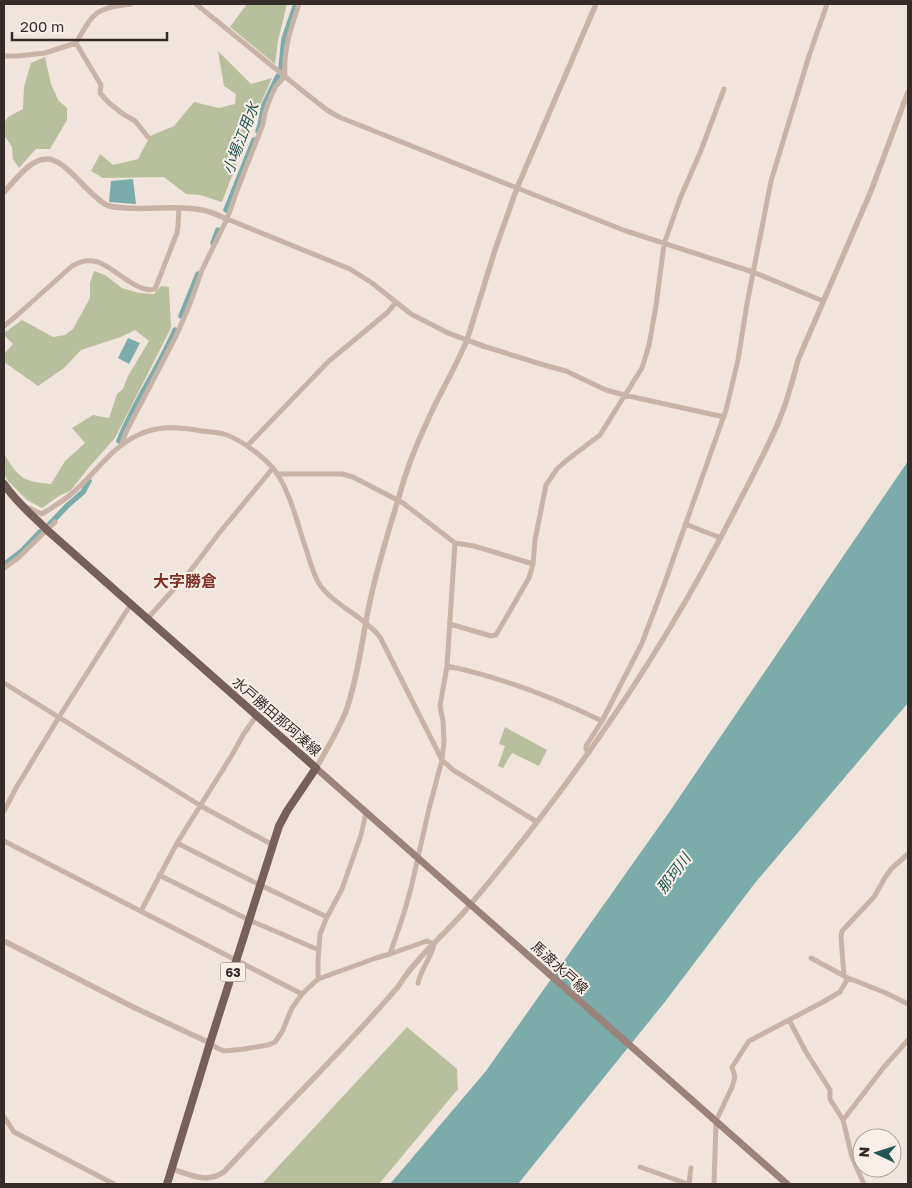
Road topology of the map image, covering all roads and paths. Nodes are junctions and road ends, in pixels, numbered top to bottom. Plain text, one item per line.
1 (131, 4) edge
2 (196, 4) edge
3 (299, 4) edge
4 (596, 4) edge
5 (827, 4) edge
6 (76, 42) junction
7 (4, 56) edge
8 (285, 76) junction
9 (724, 89) dead end
10 (908, 92) edge
11 (148, 137) dead end
12 (517, 188) junction
13 (4, 192) edge
14 (179, 208) junction
15 (227, 219) junction
16 (664, 244) junction
17 (753, 272) junction
18 (823, 301) junction
19 (396, 302) junction
20 (4, 326) edge
21 (448, 333) joint
22 (467, 340) junction
23 (483, 346) joint
24 (624, 395) junction
25 (724, 417) junction
26 (122, 444) junction
27 (247, 446) junction
28 (273, 468) junction
29 (277, 474) junction
30 (4, 484) edge
31 (398, 500) junction
32 (21, 506) junction
33 (55, 522) dead end
34 (685, 524) junction
35 (47, 530) junction
36 (721, 538) junction
37 (455, 542) junction
38 (533, 564) junction
39 (4, 568) edge
40 (130, 604) junction
41 (147, 619) junction
42 (366, 622) junction
43 (450, 624) junction
44 (447, 666) junction
45 (4, 683) edge
46 (257, 716) junction
47 (59, 717) junction
48 (602, 721) junction
49 (589, 753) junction
50 (442, 760) junction
51 (316, 768) junction
52 (201, 806) junction
53 (4, 811) edge
54 (366, 813) junction
55 (537, 822) junction
56 (4, 841) edge
57 (177, 844) junction
58 (273, 845) junction
59 (908, 854) edge
60 (418, 858) junction
61 (159, 875) junction
62 (260, 885) junction
63 (471, 905) junction
64 (140, 911) junction
65 (326, 917) junction
66 (249, 920) junction
67 (4, 941) edge
68 (434, 944) junction
69 (319, 950) junction
70 (390, 954) junction
71 (811, 958) dead end
72 (236, 961) junction
73 (846, 977) junction
74 (318, 979) junction
75 (418, 983) dead end
76 (302, 994) junction
77 (908, 1004) edge
78 (789, 1020) junction
79 (908, 1040) edge
80 (210, 1043) junction
81 (4, 1116) edge
82 (843, 1120) junction
83 (716, 1121) junction
84 (640, 1167) dead end
85 (691, 1168) dead end
86 (172, 1169) junction
87 (114, 1184) edge
88 (167, 1184) edge
89 (687, 1184) edge
90 (714, 1184) edge
91 (787, 1184) edge
92 (864, 1184) edge

1 - 6 street
2 - 8 street
3 - 8 street
4 - 12 street
5 - 17 street
6 - 7 street
6 - 11 street
8 - 12 street
8 - 15 street
9 - 16 street
10 - 18 street
12 - 16 street
12 - 22 street
13 - 14 street
14 - 15 street
14 - 20 street
15 - 19 street
15 - 26 street
16 - 17 street
16 - 24 street
17 - 18 street
17 - 25 street
18 - 36 street
19 - 21 street
19 - 27 street
21 - 22 street
22 - 23 street
22 - 31 street
23 - 24 street
24 - 25 street
24 - 38 street
25 - 34 street
26 - 27 street
26 - 32 street
27 - 28 street
28 - 29 street
28 - 41 street
29 - 31 street
29 - 42 street
30 - 32 main road, 水戸勝田那珂湊線
31 - 37 street
31 - 42 street
32 - 35 main road, 水戸勝田那珂湊線
33 - 35 street
34 - 36 street
34 - 48 street
35 - 39 street
35 - 40 main road, 水戸勝田那珂湊線
36 - 49 street
37 - 38 street
37 - 43 street
38 - 43 street
40 - 41 main road, 水戸勝田那珂湊線
40 - 47 street
41 - 46 main road, 水戸勝田那珂湊線
42 - 50 street
42 - 51 street
43 - 44 street
44 - 48 street
44 - 50 street
45 - 47 street
46 - 51 main road, 水戸勝田那珂湊線
46 - 52 street
47 - 52 street
47 - 53 street
48 - 49 street
49 - 55 street
50 - 55 street
50 - 60 street
51 - 54 main road, 馬渡水戸線
51 - 58 main road, 水戸勝田那珂湊線 / 63
52 - 57 street
52 - 58 street
54 - 60 main road, 馬渡水戸線
54 - 65 street
55 - 63 street
56 - 64 street
57 - 61 street
57 - 62 street
58 - 62 main road, 水戸勝田那珂湊線 / 63
59 - 73 street
60 - 63 main road, 馬渡水戸線
60 - 70 street
61 - 64 street
61 - 66 street
62 - 65 street
62 - 66 main road, 水戸勝田那珂湊線 / 63
63 - 68 street
63 - 83 main road, 馬渡水戸線
64 - 72 street
65 - 69 street
66 - 69 street
66 - 72 main road, 水戸勝田那珂湊線 / 63
67 - 80 street
68 - 70 street
68 - 75 street
68 - 86 street
69 - 74 street
70 - 74 street
71 - 73 street
72 - 76 street
72 - 80 main road, 水戸勝田那珂湊線 / 63
73 - 77 street
73 - 78 street
74 - 76 street
76 - 80 street
78 - 82 street
78 - 83 street
79 - 82 street
80 - 86 main road, 水戸勝田那珂湊線 / 63
81 - 87 street
82 - 92 street
83 - 90 street
83 - 91 main road, 馬渡水戸線
84 - 89 street
85 - 89 street
86 - 88 main road, 水戸勝田那珂湊線 / 63

